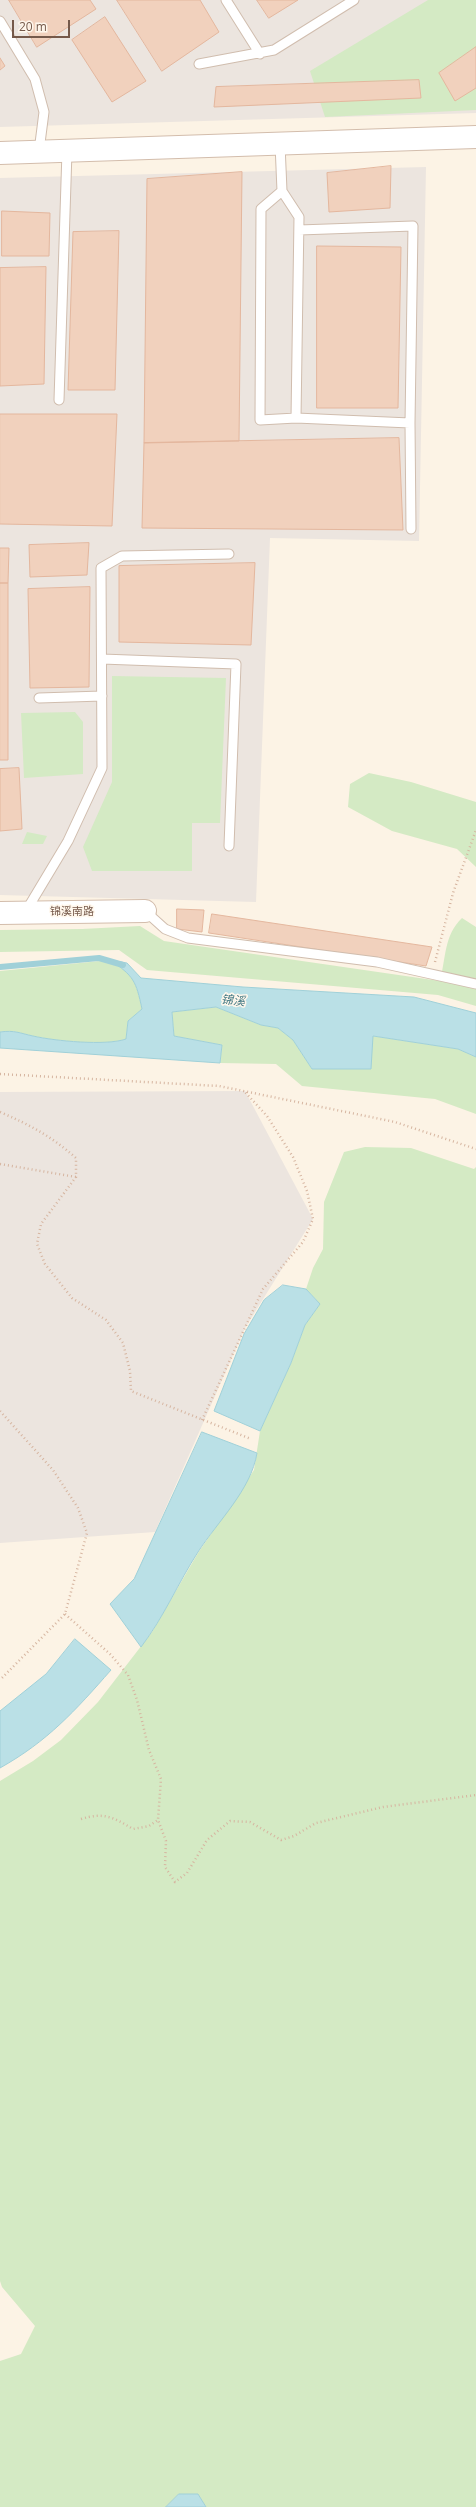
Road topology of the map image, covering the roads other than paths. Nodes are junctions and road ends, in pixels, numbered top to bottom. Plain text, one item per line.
1 (226, 0) edge
2 (354, 0) edge
3 (0, 21) edge
4 (260, 54) junction
5 (199, 64) dead end
6 (476, 137) edge
7 (280, 144) junction
8 (39, 151) junction
9 (67, 151) junction
10 (0, 153) edge
11 (282, 191) junction
12 (299, 230) junction
13 (59, 400) dead end
14 (296, 418) junction
15 (410, 423) junction
16 (411, 529) dead end
17 (230, 554) dead end
18 (102, 659) junction
19 (102, 696) junction
20 (39, 698) dead end
21 (230, 846) dead end
22 (0, 912) edge
23 (25, 912) junction
24 (145, 912) joint
25 (476, 984) edge

1 - 4 lane
2 - 4 lane
3 - 8 lane
4 - 5 lane
6 - 7 street
7 - 9 street
7 - 11 lane
8 - 9 street
8 - 10 street
9 - 13 lane
11 - 12 lane
11 - 14 lane
12 - 14 lane
12 - 15 lane
14 - 15 lane
15 - 16 lane
17 - 18 lane
18 - 19 lane
18 - 21 lane
19 - 20 lane
19 - 23 lane
22 - 23 street, 锦溪南路
23 - 24 street, 锦溪南路
24 - 25 lane

